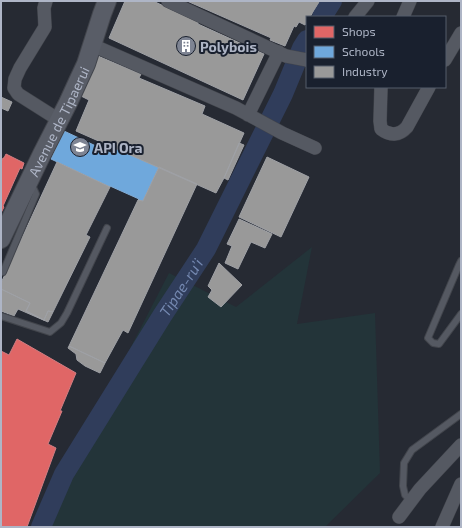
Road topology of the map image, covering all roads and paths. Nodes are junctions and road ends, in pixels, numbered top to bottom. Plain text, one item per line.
1 (46, 1) edge
2 (107, 1) edge
3 (168, 1) edge
4 (368, 1) edge
5 (410, 1) edge
6 (356, 16) edge
7 (403, 16) edge
8 (459, 41) edge
9 (92, 45) junction
10 (283, 54) junction
11 (446, 59) edge
12 (304, 60) edge
13 (381, 88) edge
14 (428, 88) edge
15 (248, 115) junction
16 (59, 120) junction
17 (315, 148) dead end
18 (30, 180) junction
19 (107, 228) dead end
20 (1, 239) edge
21 (461, 261) edge
22 (3, 272) dead end
23 (461, 314) edge
24 (1, 316) edge
25 (461, 414) edge
26 (461, 446) edge
27 (461, 484) edge
28 (412, 501) junction
29 (399, 517) dead end
30 (442, 527) edge

1 - 16 street
2 - 9 main road, Avenue de Tipaerui
3 - 10 street
4 - 6 street
5 - 7 street
8 - 11 street
9 - 15 street
9 - 16 main road, Avenue de Tipaerui
10 - 12 street
10 - 15 street
13 - 14 street
15 - 17 street
16 - 18 main road, Avenue de Tipaerui
18 - 20 main road, Avenue de Tipaerui
18 - 22 lane
19 - 24 lane
21 - 23 lane
25 - 28 lane
26 - 28 street
27 - 30 street
28 - 29 street

